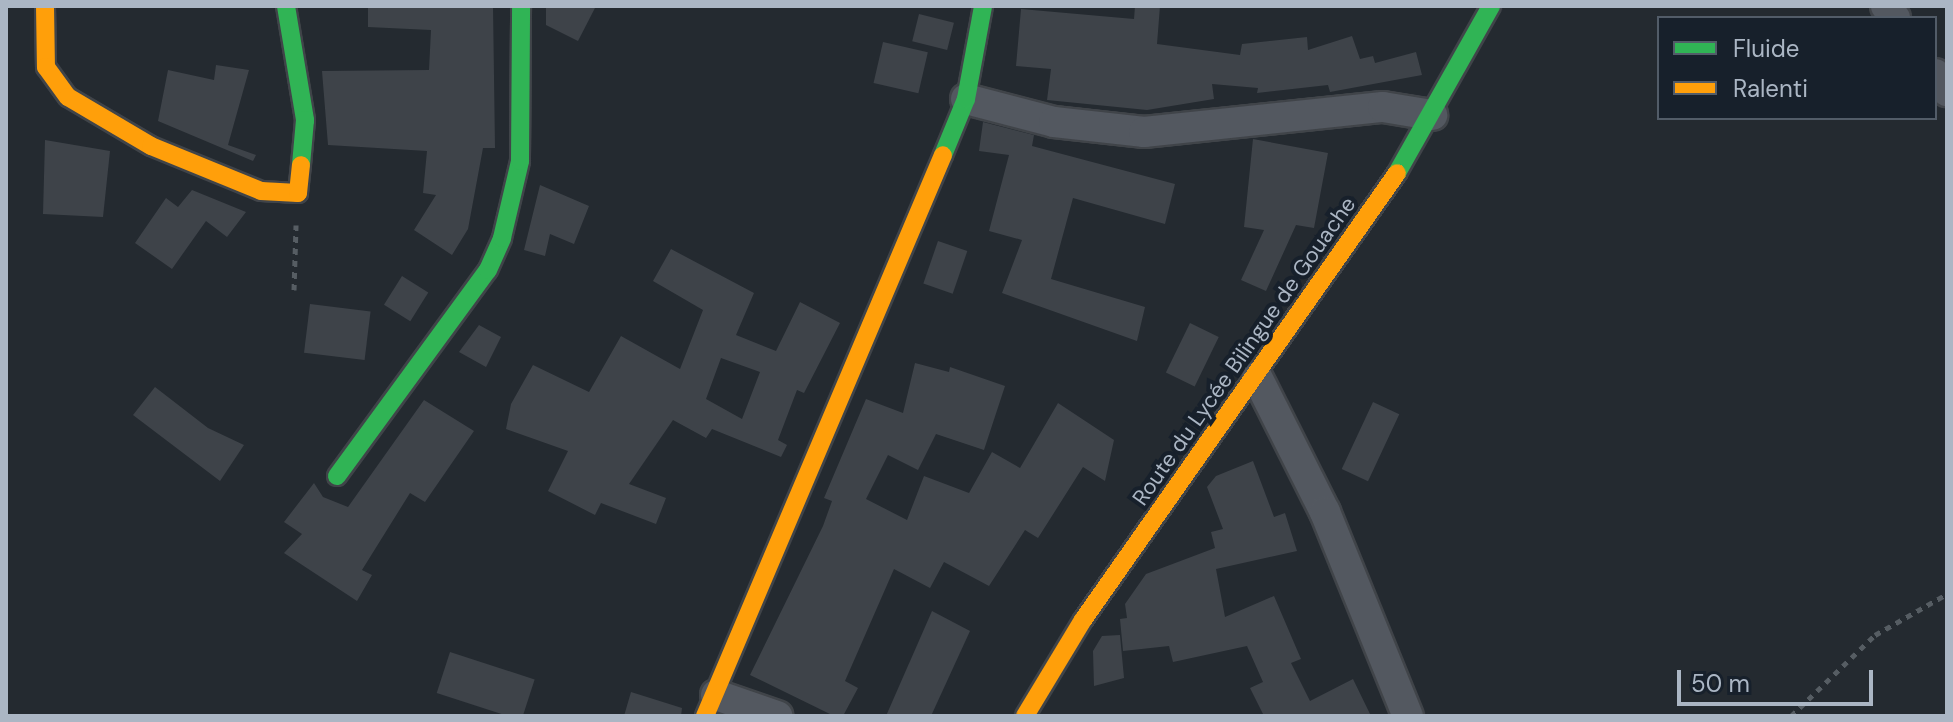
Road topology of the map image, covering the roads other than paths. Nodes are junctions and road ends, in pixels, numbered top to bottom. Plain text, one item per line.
1 (45, 6) edge
2 (286, 6) edge
3 (521, 6) edge
4 (983, 6) edge
5 (1491, 6) edge
6 (966, 99) junction
7 (1432, 115) junction
8 (1257, 377) junction
9 (337, 476) dead end
10 (710, 706) edge
11 (777, 716) edge
12 (1025, 716) edge
13 (1408, 716) edge

1 - 2 street
3 - 9 street
4 - 6 street
5 - 7 street, Route du Lycée Bilingue de Gouache
6 - 7 street
6 - 10 street
7 - 8 street, Route du Lycée Bilingue de Gouache
8 - 12 street, Route du Lycée Bilingue de Gouache
8 - 13 street
10 - 11 street

